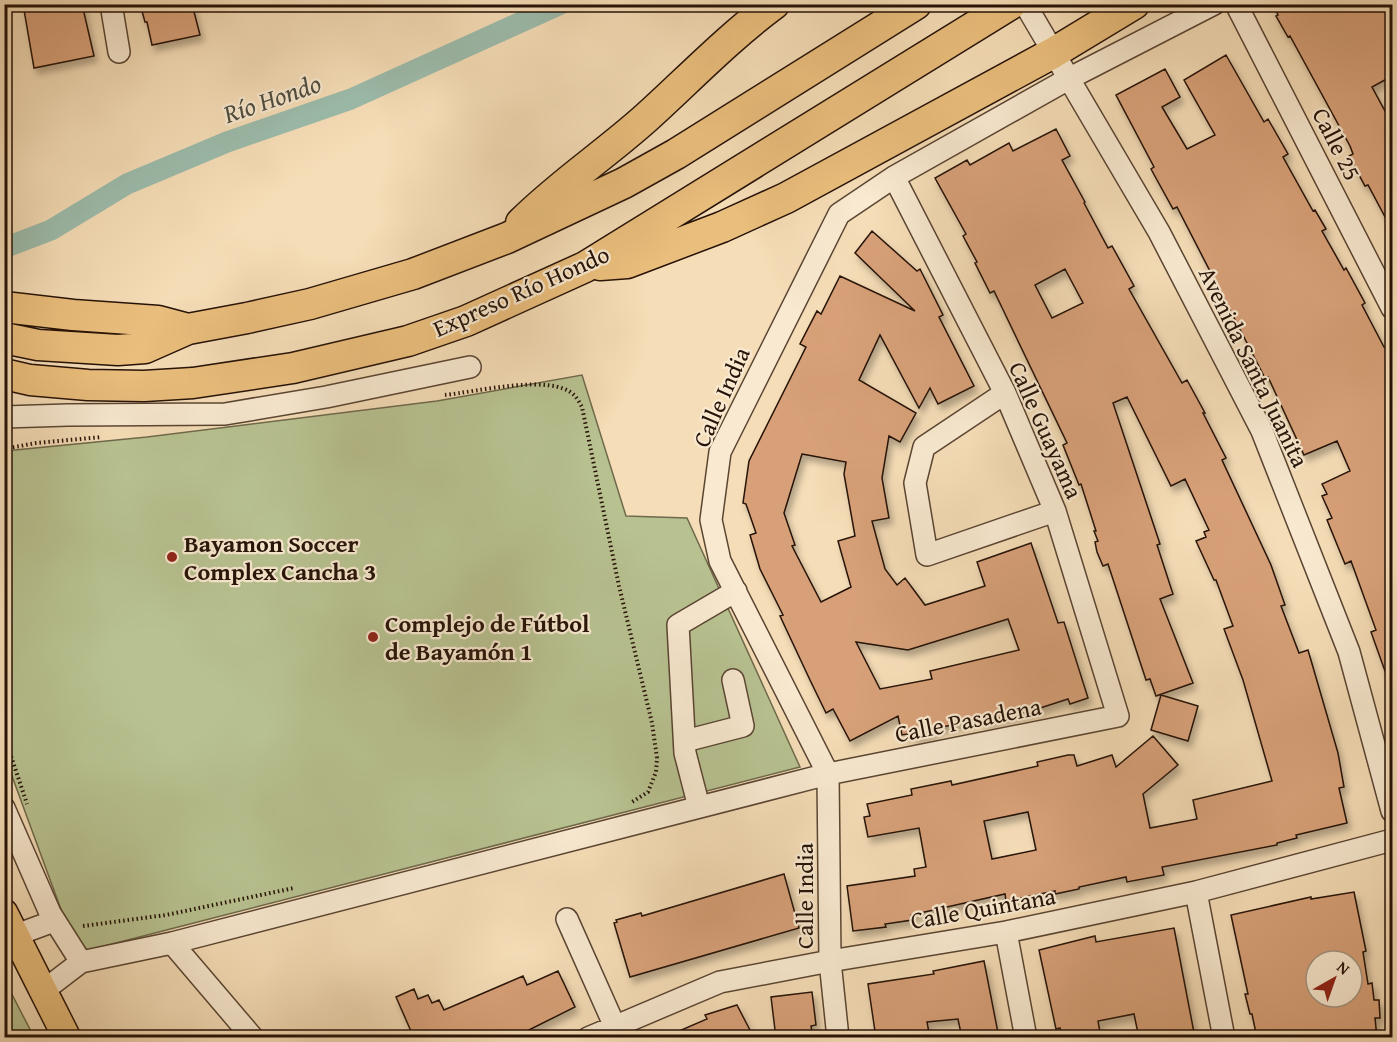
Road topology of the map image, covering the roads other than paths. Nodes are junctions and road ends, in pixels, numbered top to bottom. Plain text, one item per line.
1 (111, 4) edge
2 (774, 4) edge
3 (916, 4) edge
4 (1011, 4) edge
5 (1025, 4) edge
6 (1134, 4) edge
7 (1214, 4) edge
8 (1236, 4) edge
9 (119, 52) dead end
10 (1053, 53) junction
11 (1070, 78) junction
12 (894, 177) junction
13 (507, 238) junction
14 (585, 267) junction
15 (4, 307) edge
16 (1392, 308) edge
17 (188, 329) junction
18 (4, 338) edge
19 (470, 367) dead end
20 (13, 379) edge
21 (1005, 393) junction
22 (4, 417) edge
23 (1055, 511) junction
24 (736, 591) junction
25 (733, 680) dead end
26 (1118, 716) joint
27 (685, 741) junction
28 (828, 774) junction
29 (699, 807) junction
30 (4, 808) edge
31 (1392, 811) edge
32 (1392, 840) edge
33 (1196, 892) junction
34 (567, 919) dead end
35 (54, 921) junction
36 (10, 924) edge
37 (1006, 932) junction
38 (172, 943) junction
39 (830, 961) junction
40 (81, 963) junction
41 (43, 991) junction
42 (618, 1032) edge
43 (67, 1038) edge
44 (253, 1038) edge
45 (588, 1038) edge
46 (838, 1038) edge
47 (1026, 1038) edge
48 (1224, 1038) edge

1 - 9 street
2 - 13 highway
3 - 13 highway
4 - 14 highway, Expreso Río Hondo
5 - 10 street, Avenida Santa Juanita
6 - 10 highway
7 - 11 street, Calle India
8 - 16 street, Calle 25
10 - 11 street, Avenida Santa Juanita
10 - 14 highway
11 - 12 street, Calle India
11 - 31 street, Avenida Santa Juanita
12 - 21 street, Calle Guayama
12 - 24 street, Calle India
13 - 17 highway
14 - 20 highway, Expreso Río Hondo
15 - 17 highway
17 - 18 highway
19 - 22 street
21 - 23 street, Calle Guayama
21 - 23 street
23 - 26 street, Calle Guayama
24 - 27 street
24 - 28 street, Calle India
25 - 27 street
26 - 28 street, Calle Pasadena
27 - 29 street
28 - 29 street, Calle Pasadena
28 - 39 street, Calle India
29 - 38 street, Calle Pasadena
30 - 35 street
32 - 33 street, Calle Quintana
33 - 37 street, Calle Quintana
33 - 48 street
34 - 42 street
35 - 36 street
35 - 40 street
36 - 41 main road
37 - 39 street, Calle Quintana
37 - 47 street
38 - 40 street, Calle Pasadena
38 - 44 street
39 - 42 street, Calle Quintana
39 - 46 street, Calle India
40 - 41 street
41 - 43 main road
42 - 45 street, Calle Quintana

